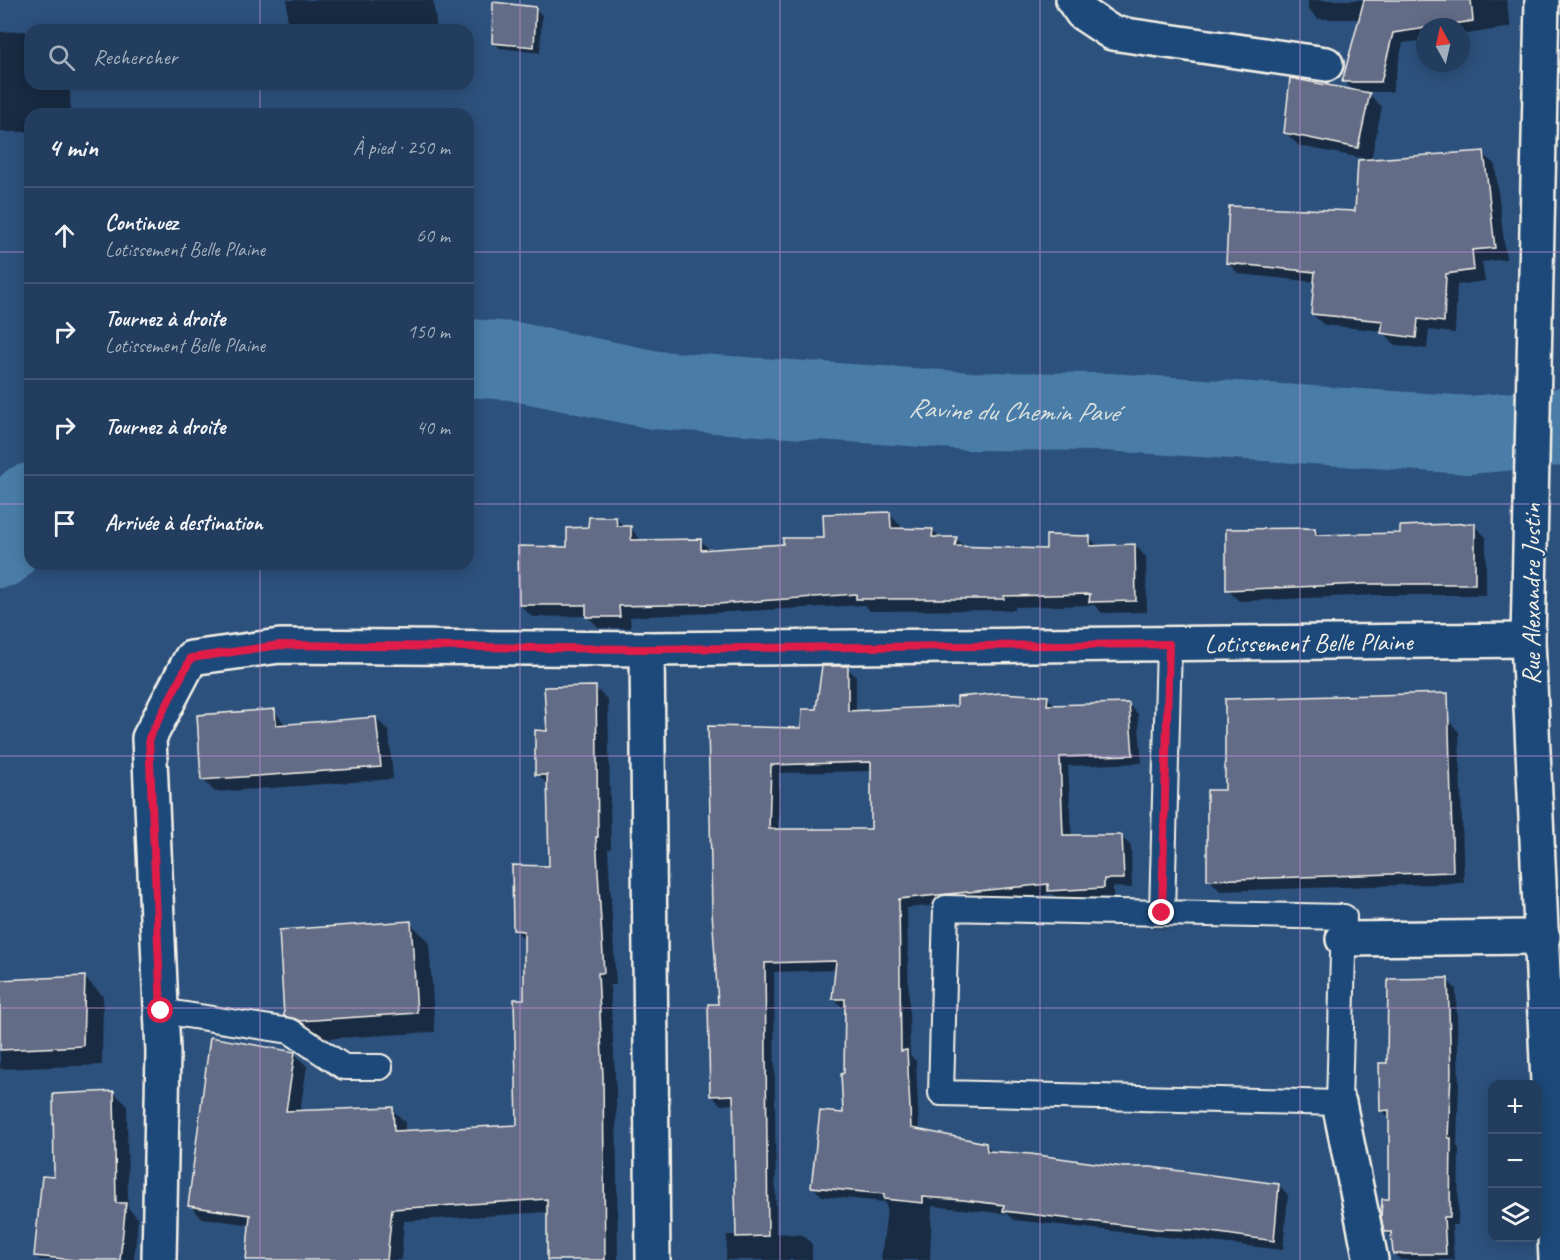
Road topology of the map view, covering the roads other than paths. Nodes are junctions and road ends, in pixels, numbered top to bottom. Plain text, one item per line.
1 (1073, 0) edge
2 (1542, 0) edge
3 (1326, 64) dead end
4 (1528, 640) junction
5 (1169, 644) junction
6 (647, 649) junction
7 (1162, 913) junction
8 (1543, 937) junction
9 (1344, 939) junction
10 (161, 1011) junction
11 (380, 1068) dead end
12 (1339, 1102) junction
13 (1557, 1196) edge
14 (159, 1260) edge
15 (653, 1260) edge
16 (1371, 1260) edge
17 (1556, 1260) edge

1 - 3 street
2 - 4 street, Rue Alexandre Justin
4 - 5 street, Lotissement Belle Plaine
4 - 8 street, Rue Alexandre Justin
5 - 6 street, Lotissement Belle Plaine
5 - 7 lane
6 - 10 street, Lotissement Belle Plaine
6 - 15 street
7 - 9 lane
7 - 12 lane
8 - 9 street
8 - 13 street, Rue Alexandre Justin
9 - 12 lane
10 - 11 lane
10 - 14 street, Lotissement Belle Plaine
12 - 16 street
13 - 17 street, Rue Alexandre Justin

